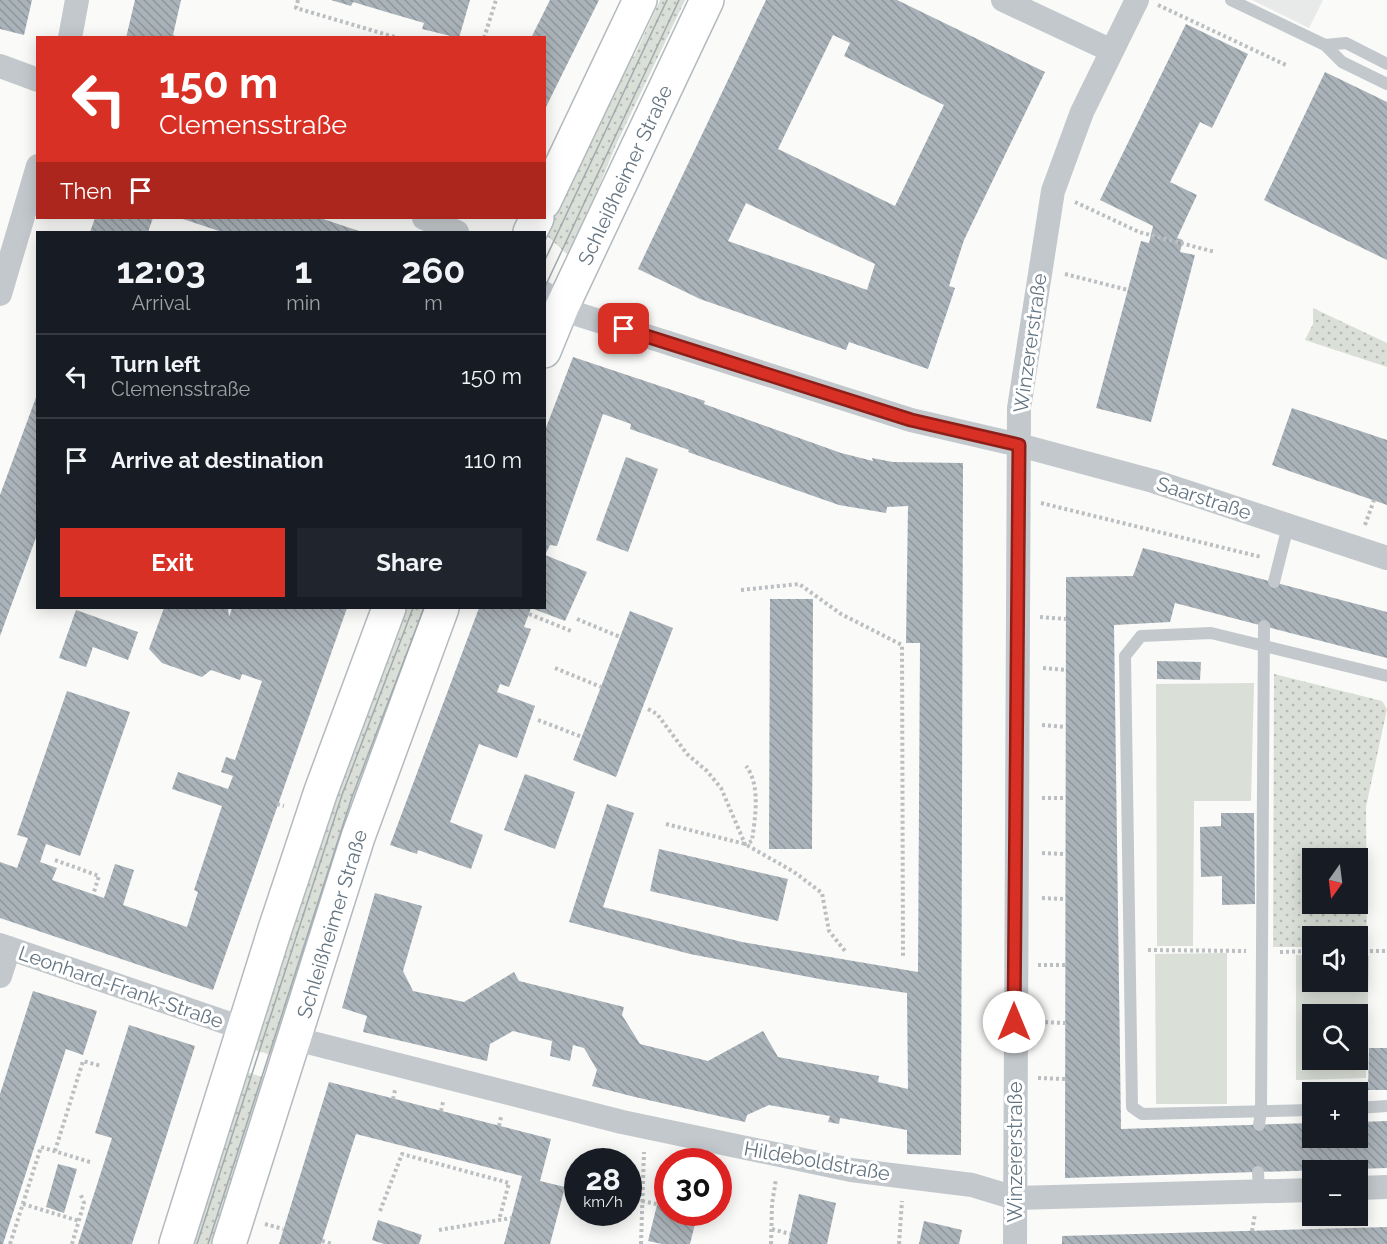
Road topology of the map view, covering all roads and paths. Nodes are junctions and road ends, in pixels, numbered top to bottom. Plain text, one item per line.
1 (77, 0) edge
2 (298, 0) edge
3 (496, 0) edge
4 (640, 0) edge
5 (707, 0) edge
6 (1003, 0) edge
7 (1231, 0) edge
8 (1147, 2) edge
9 (70, 36) edge
10 (391, 36) edge
11 (485, 36) edge
12 (1325, 45) junction
13 (1112, 51) junction
14 (1387, 63) edge
15 (0, 66) edge
16 (1288, 66) dead end
17 (36, 79) edge
18 (1387, 84) edge
19 (36, 173) edge
20 (1053, 191) junction
21 (546, 198) edge
22 (426, 219) edge
23 (455, 231) edge
24 (1215, 252) dead end
25 (1041, 267) junction
26 (1128, 290) dead end
27 (0, 294) edge
28 (553, 300) edge
29 (546, 340) edge
30 (1019, 445) junction
31 (1019, 498) junction
32 (1288, 526) junction
33 (1387, 558) edge
34 (1279, 561) junction
35 (1274, 582) dead end
36 (741, 590) dead end
37 (389, 609) edge
38 (442, 609) edge
39 (529, 614) dead end
40 (577, 619) dead end
41 (1264, 626) dead end
42 (571, 631) dead end
43 (620, 637) dead end
44 (1264, 646) junction
45 (555, 669) dead end
46 (1387, 676) edge
47 (600, 687) dead end
48 (648, 708) dead end
49 (538, 720) dead end
50 (582, 737) dead end
51 (746, 766) dead end
52 (277, 804) dead end
53 (284, 806) dead end
54 (666, 824) dead end
55 (745, 844) junction
56 (55, 860) dead end
57 (93, 894) dead end
58 (4, 946) edge
59 (1130, 949) junction
60 (844, 951) dead end
61 (1302, 951) edge
62 (1368, 951) edge
63 (1387, 951) edge
64 (1262, 952) junction
65 (903, 956) dead end
66 (0, 976) edge
67 (242, 1028) junction
68 (296, 1039) junction
69 (101, 1066) dead end
70 (1387, 1106) edge
71 (1368, 1107) edge
72 (1302, 1110) edge
73 (1261, 1111) junction
74 (1259, 1125) dead end
75 (644, 1126) junction
76 (55, 1151) junction
77 (779, 1155) junction
78 (90, 1162) dead end
79 (903, 1176) junction
80 (1387, 1187) edge
81 (1302, 1188) edge
82 (1368, 1188) edge
83 (81, 1193) dead end
84 (1015, 1198) junction
85 (642, 1201) joint
86 (654, 1203) edge
87 (23, 1204) junction
88 (380, 1210) dead end
89 (511, 1218) dead end
90 (499, 1220) junction
91 (79, 1221) junction
92 (641, 1226) edge
93 (772, 1229) junction
94 (439, 1230) dead end
95 (790, 1234) dead end
96 (322, 1241) dead end
97 (10, 1244) edge
98 (72, 1244) edge
99 (176, 1244) edge
100 (229, 1244) edge
101 (333, 1244) edge
102 (641, 1244) edge
103 (771, 1244) edge
104 (899, 1244) edge
105 (1015, 1244) edge

1 - 9 street
2 - 10 path
3 - 11 path
4 - 21 main road
5 - 28 main road, Schleißheimer Straße
6 - 13 street
7 - 12 lane
8 - 13 street, Winzererstraße
8 - 16 path
12 - 14 lane
12 - 18 lane
13 - 20 street, Winzererstraße
15 - 17 street
19 - 27 street
20 - 24 path
20 - 25 street, Winzererstraße
22 - 23 street
25 - 26 path
25 - 30 street, Winzererstraße
28 - 29 main road, Schleißheimer Straße
28 - 30 street, Saarstraße
30 - 31 street, Winzererstraße
30 - 32 street, Saarstraße
31 - 34 path
31 - 84 street, Winzererstraße
32 - 33 street, Saarstraße
32 - 34 lane
34 - 35 lane
36 - 65 path
37 - 67 main road
38 - 68 main road, Schleißheimer Straße
39 - 42 path
40 - 43 path
41 - 44 lane
44 - 46 lane
44 - 59 lane
44 - 64 lane
45 - 47 path
48 - 55 path
49 - 50 path
51 - 55 path
52 - 53 path
54 - 55 path
55 - 60 path
56 - 57 path
58 - 66 street
58 - 67 street, Leonhard-Frank-Straße
59 - 64 path
59 - 73 lane
61 - 64 path
62 - 63 path
64 - 73 lane
67 - 99 main road
68 - 75 street, Hildeboldstraße
68 - 100 main road, Schleißheimer Straße
69 - 76 path
70 - 71 lane
72 - 73 lane
73 - 74 lane
75 - 77 street, Hildeboldstraße
75 - 85 path
76 - 78 path
76 - 87 path
77 - 79 street, Hildeboldstraße
77 - 93 path
79 - 84 street, Hildeboldstraße
79 - 104 path
80 - 82 street
81 - 84 street, Hildeboldstraße
83 - 91 path
84 - 105 street, Winzererstraße
85 - 86 path
87 - 91 path
87 - 97 path
88 - 90 path
89 - 90 path
90 - 94 path
91 - 98 path
92 - 102 path
93 - 95 path
93 - 103 path
96 - 101 path

